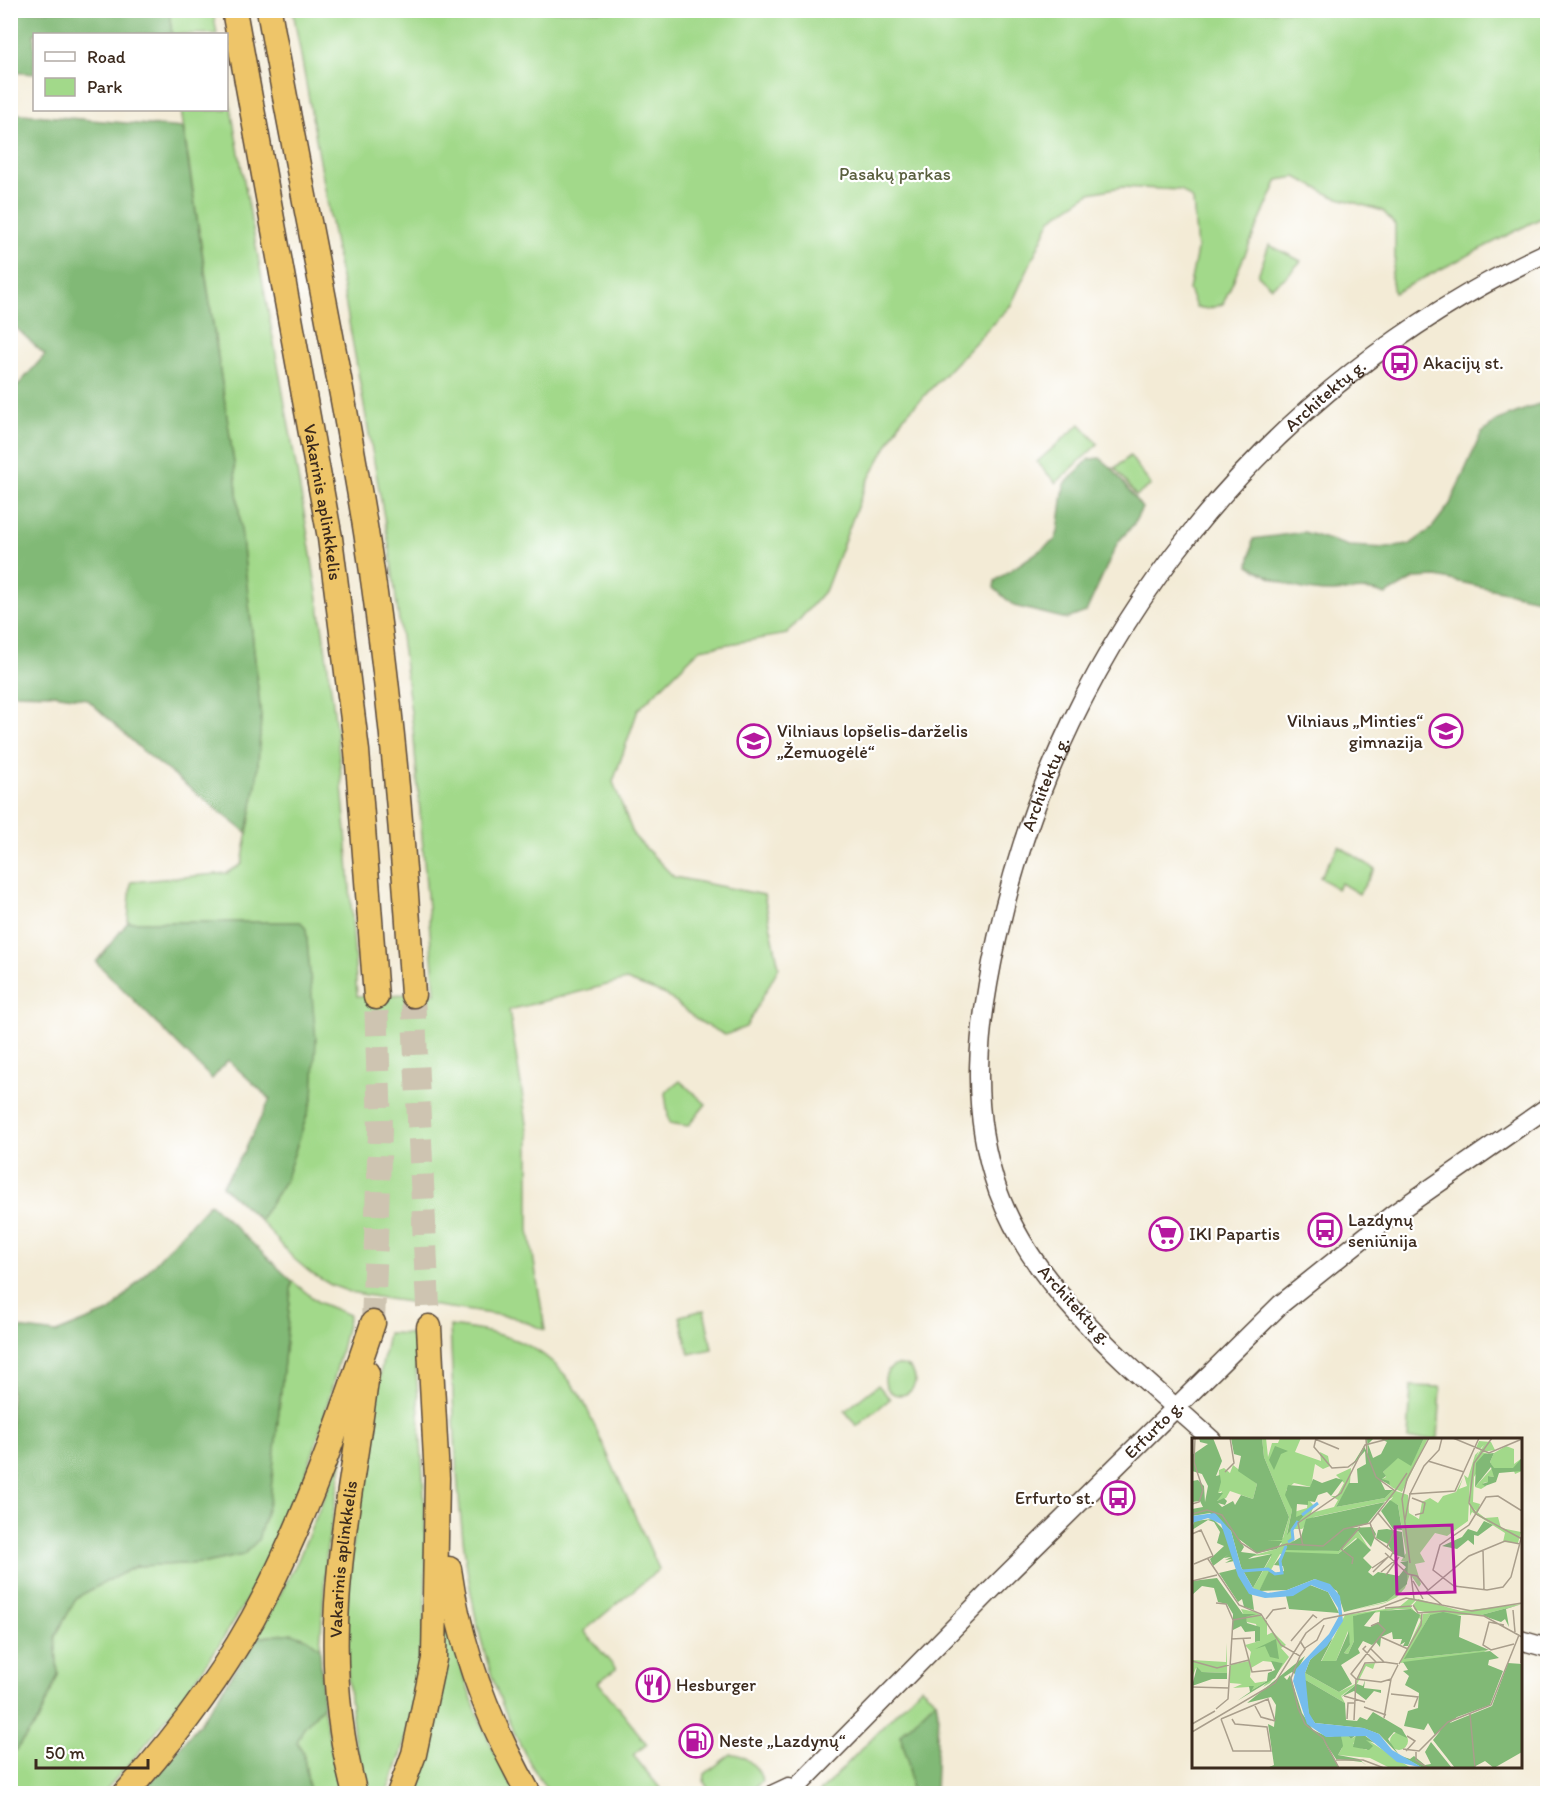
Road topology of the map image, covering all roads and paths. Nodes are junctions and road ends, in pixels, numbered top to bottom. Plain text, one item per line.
1 (234, 10) edge
2 (269, 10) edge
3 (1548, 252) edge
4 (413, 995) tunnel mouth
5 (376, 997) tunnel mouth
6 (1548, 1107) edge
7 (429, 1327) tunnel mouth
8 (1177, 1408) junction
9 (1210, 1438) edge
10 (437, 1478) junction
11 (1522, 1640) edge
12 (1548, 1648) edge
13 (797, 1791) edge
14 (125, 1794) edge
15 (355, 1794) edge
16 (399, 1794) edge
17 (529, 1794) edge
18 (774, 1794) edge

1 - 5 highway, Vakarinis aplinkkelis
2 - 4 highway, Vakarinis aplinkkelis
3 - 8 street, Architektų g.
6 - 8 street, Erfurto g.
7 - 10 highway
8 - 9 street, Architektų g.
8 - 13 street, Erfurto g.
10 - 16 highway
10 - 17 highway
11 - 12 street
13 - 18 street
14 - 15 highway, Vakarinis aplinkkelis

